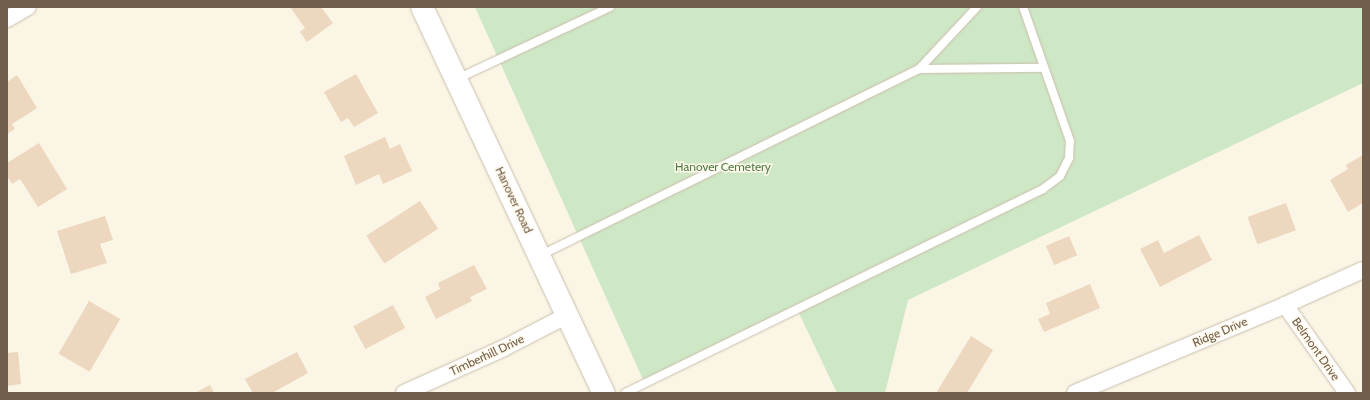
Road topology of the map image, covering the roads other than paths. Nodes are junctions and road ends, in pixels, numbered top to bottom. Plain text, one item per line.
1 (28, 7) edge
2 (422, 7) edge
3 (610, 7) edge
4 (977, 7) edge
5 (1023, 7) edge
6 (7, 19) edge
7 (1044, 68) junction
8 (919, 69) junction
9 (457, 79) junction
10 (540, 256) junction
11 (1363, 270) edge
12 (1285, 305) junction
13 (568, 315) junction
14 (404, 393) edge
15 (604, 393) edge
16 (625, 393) edge
17 (1075, 393) edge
18 (1347, 393) edge

1 - 6 street
2 - 9 street, Hanover Road
3 - 9 lane
4 - 8 lane
5 - 7 lane
7 - 8 lane
7 - 16 lane
8 - 10 lane
9 - 10 street, Hanover Road
10 - 13 street, Hanover Road
11 - 12 street, Ridge Drive
12 - 17 street, Ridge Drive
12 - 18 street, Belmont Drive
13 - 14 street, Timberhill Drive
13 - 15 street, Hanover Road

